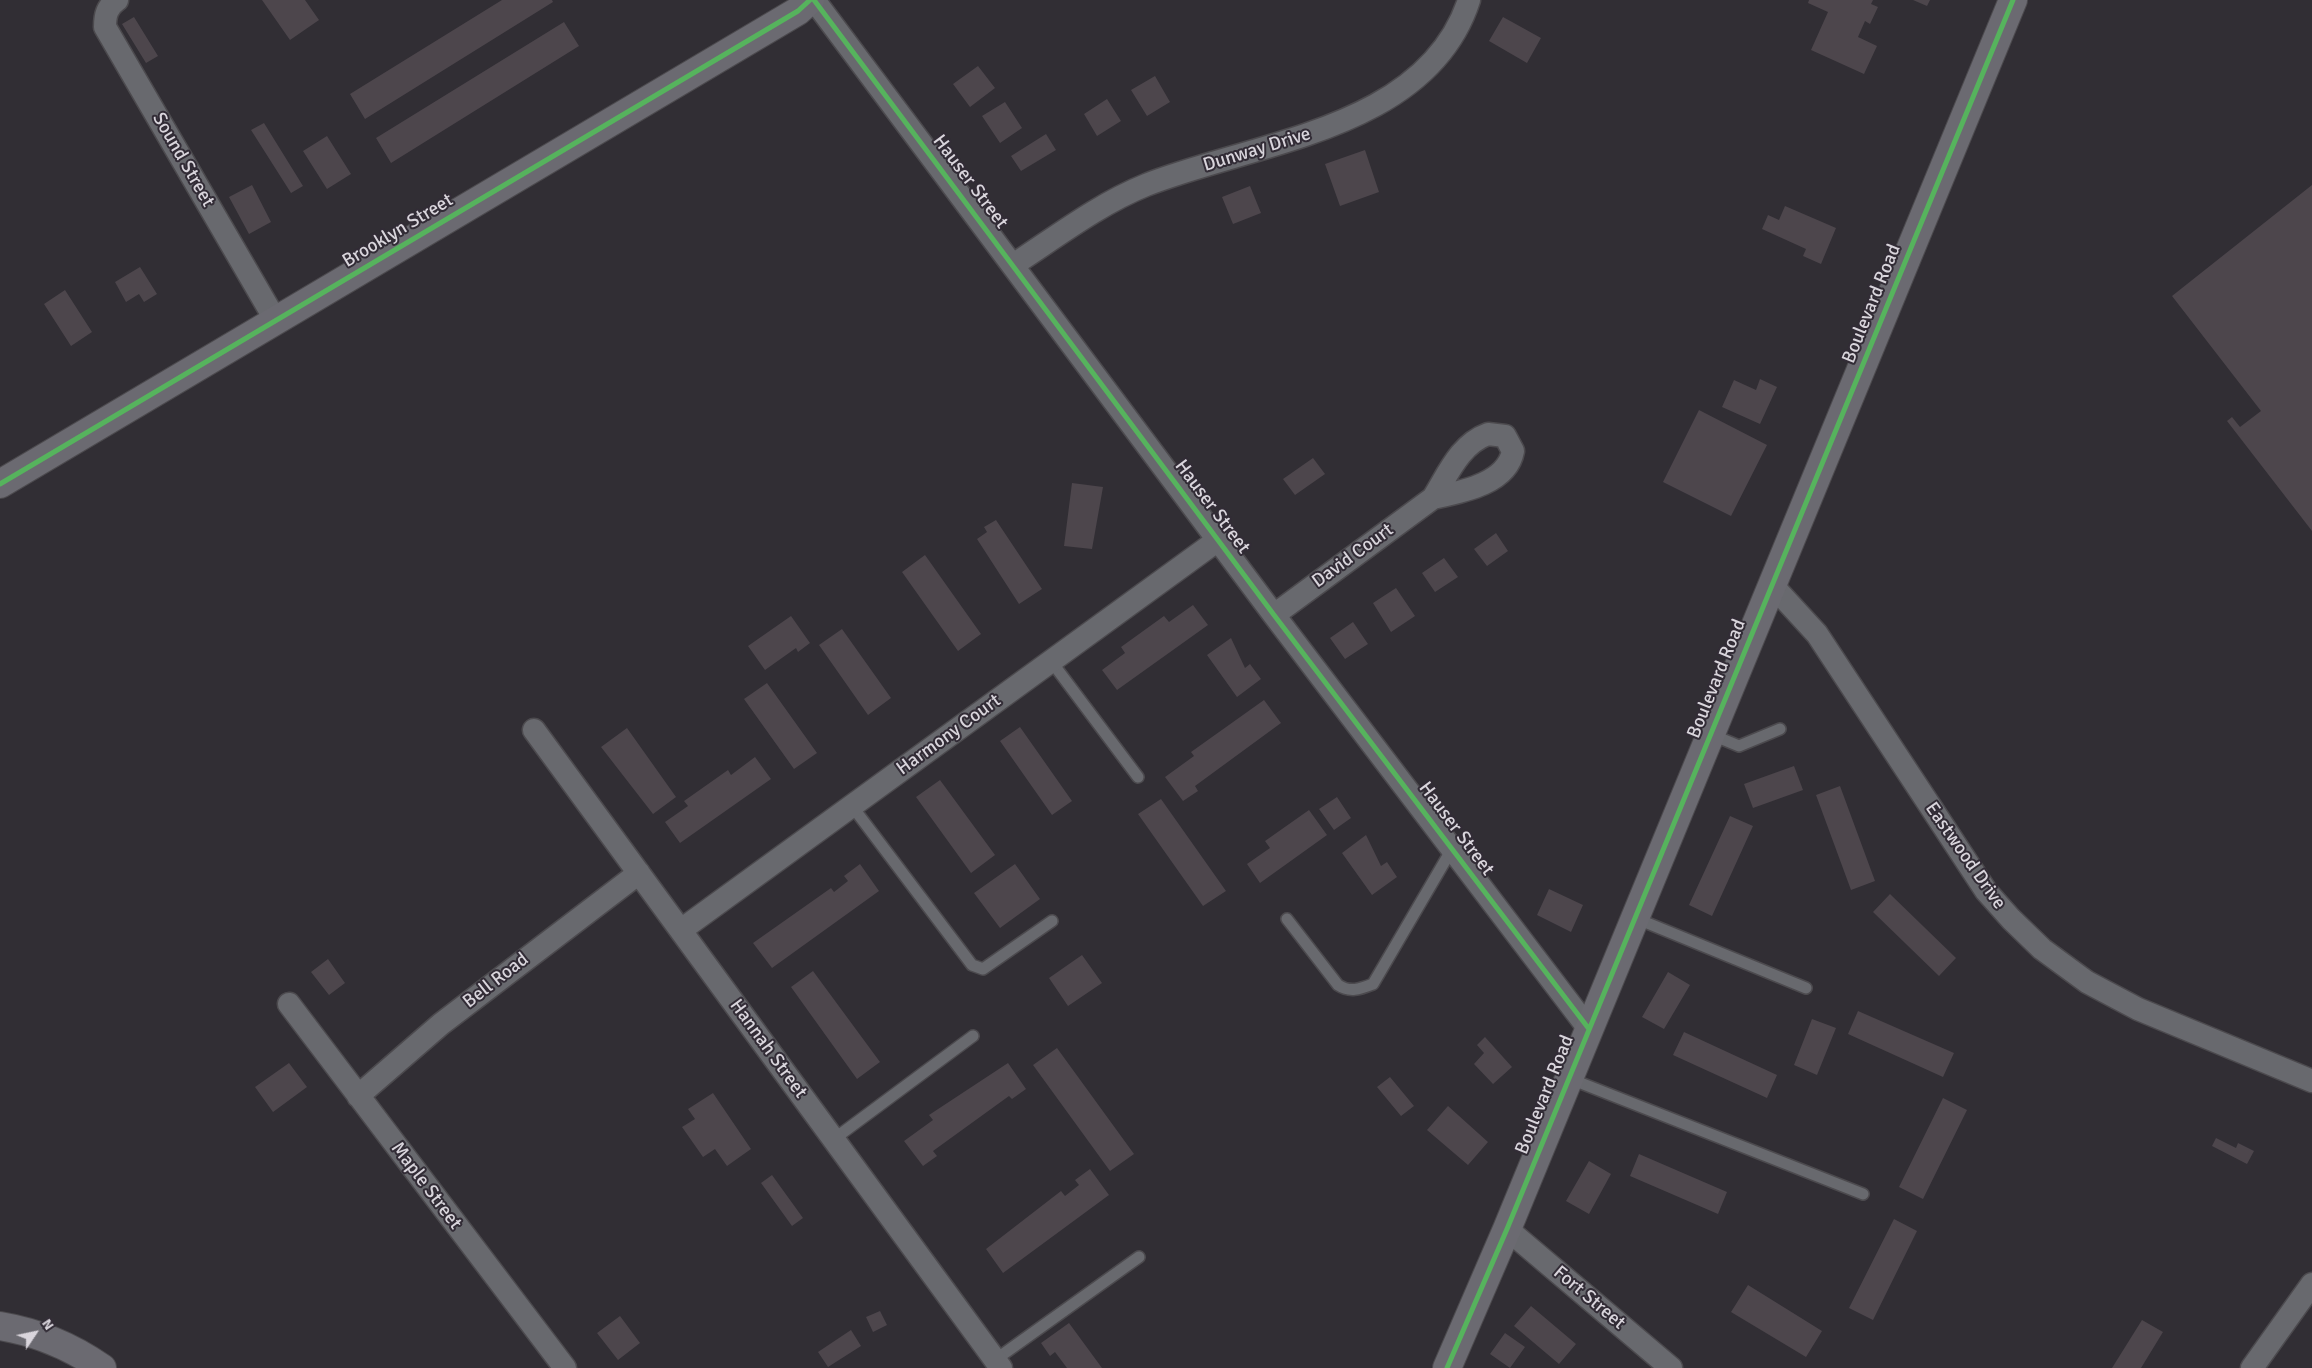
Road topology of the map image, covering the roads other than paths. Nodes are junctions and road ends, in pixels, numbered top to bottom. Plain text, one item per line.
1 (117, 0) edge
2 (810, 0) edge
3 (814, 0) edge
4 (1469, 0) edge
5 (2014, 0) edge
6 (1013, 265) junction
7 (276, 321) junction
8 (0, 484) edge
9 (1433, 498) dead end
10 (1218, 540) junction
11 (1772, 585) junction
12 (1274, 615) junction
13 (1051, 661) junction
14 (1780, 729) dead end
15 (534, 730) dead end
16 (1710, 734) junction
17 (1138, 777) dead end
18 (852, 806) junction
19 (1452, 848) junction
20 (639, 873) junction
21 (1287, 918) dead end
22 (1634, 918) junction
23 (1052, 921) dead end
24 (681, 930) junction
25 (1806, 988) dead end
26 (289, 1004) dead end
27 (1589, 1028) junction
28 (973, 1036) dead end
29 (1568, 1078) junction
30 (2312, 1081) edge
31 (358, 1096) junction
32 (834, 1139) junction
33 (1863, 1194) dead end
34 (1507, 1229) junction
35 (1139, 1257) dead end
36 (2312, 1284) edge
37 (3, 1331) edge
38 (999, 1366) edge
39 (102, 1368) edge
40 (564, 1368) edge
41 (1447, 1368) edge
42 (1671, 1368) edge
43 (2252, 1368) edge

1 - 7 street, Sound Street
2 - 7 street, Brooklyn Street
3 - 6 street, Hauser Street
4 - 6 street, Dunway Drive
5 - 11 street, Boulevard Road
6 - 10 street, Hauser Street
7 - 8 street, Brooklyn Street
9 - 12 street, David Court
10 - 12 street, Hauser Street
10 - 13 street, Harmony Court
11 - 16 street, Boulevard Road
11 - 30 street, Eastwood Drive
12 - 19 street, Hauser Street
13 - 17 lane
13 - 18 street, Harmony Court
14 - 16 lane
15 - 20 street, Hannah Street
16 - 22 street, Boulevard Road
18 - 23 lane
18 - 24 street, Harmony Court
19 - 21 lane
19 - 27 street, Hauser Street
20 - 24 street, Hannah Street
20 - 31 street, Bell Road
22 - 25 lane
22 - 27 street, Boulevard Road
24 - 32 street, Hannah Street
26 - 31 street, Maple Street
27 - 29 street, Boulevard Road
28 - 32 lane
29 - 33 lane
29 - 34 street, Boulevard Road
31 - 40 street, Maple Street
32 - 38 street, Hannah Street
34 - 41 street, Boulevard Road
34 - 42 street, Fort Street
35 - 38 lane
36 - 43 street
37 - 39 street

